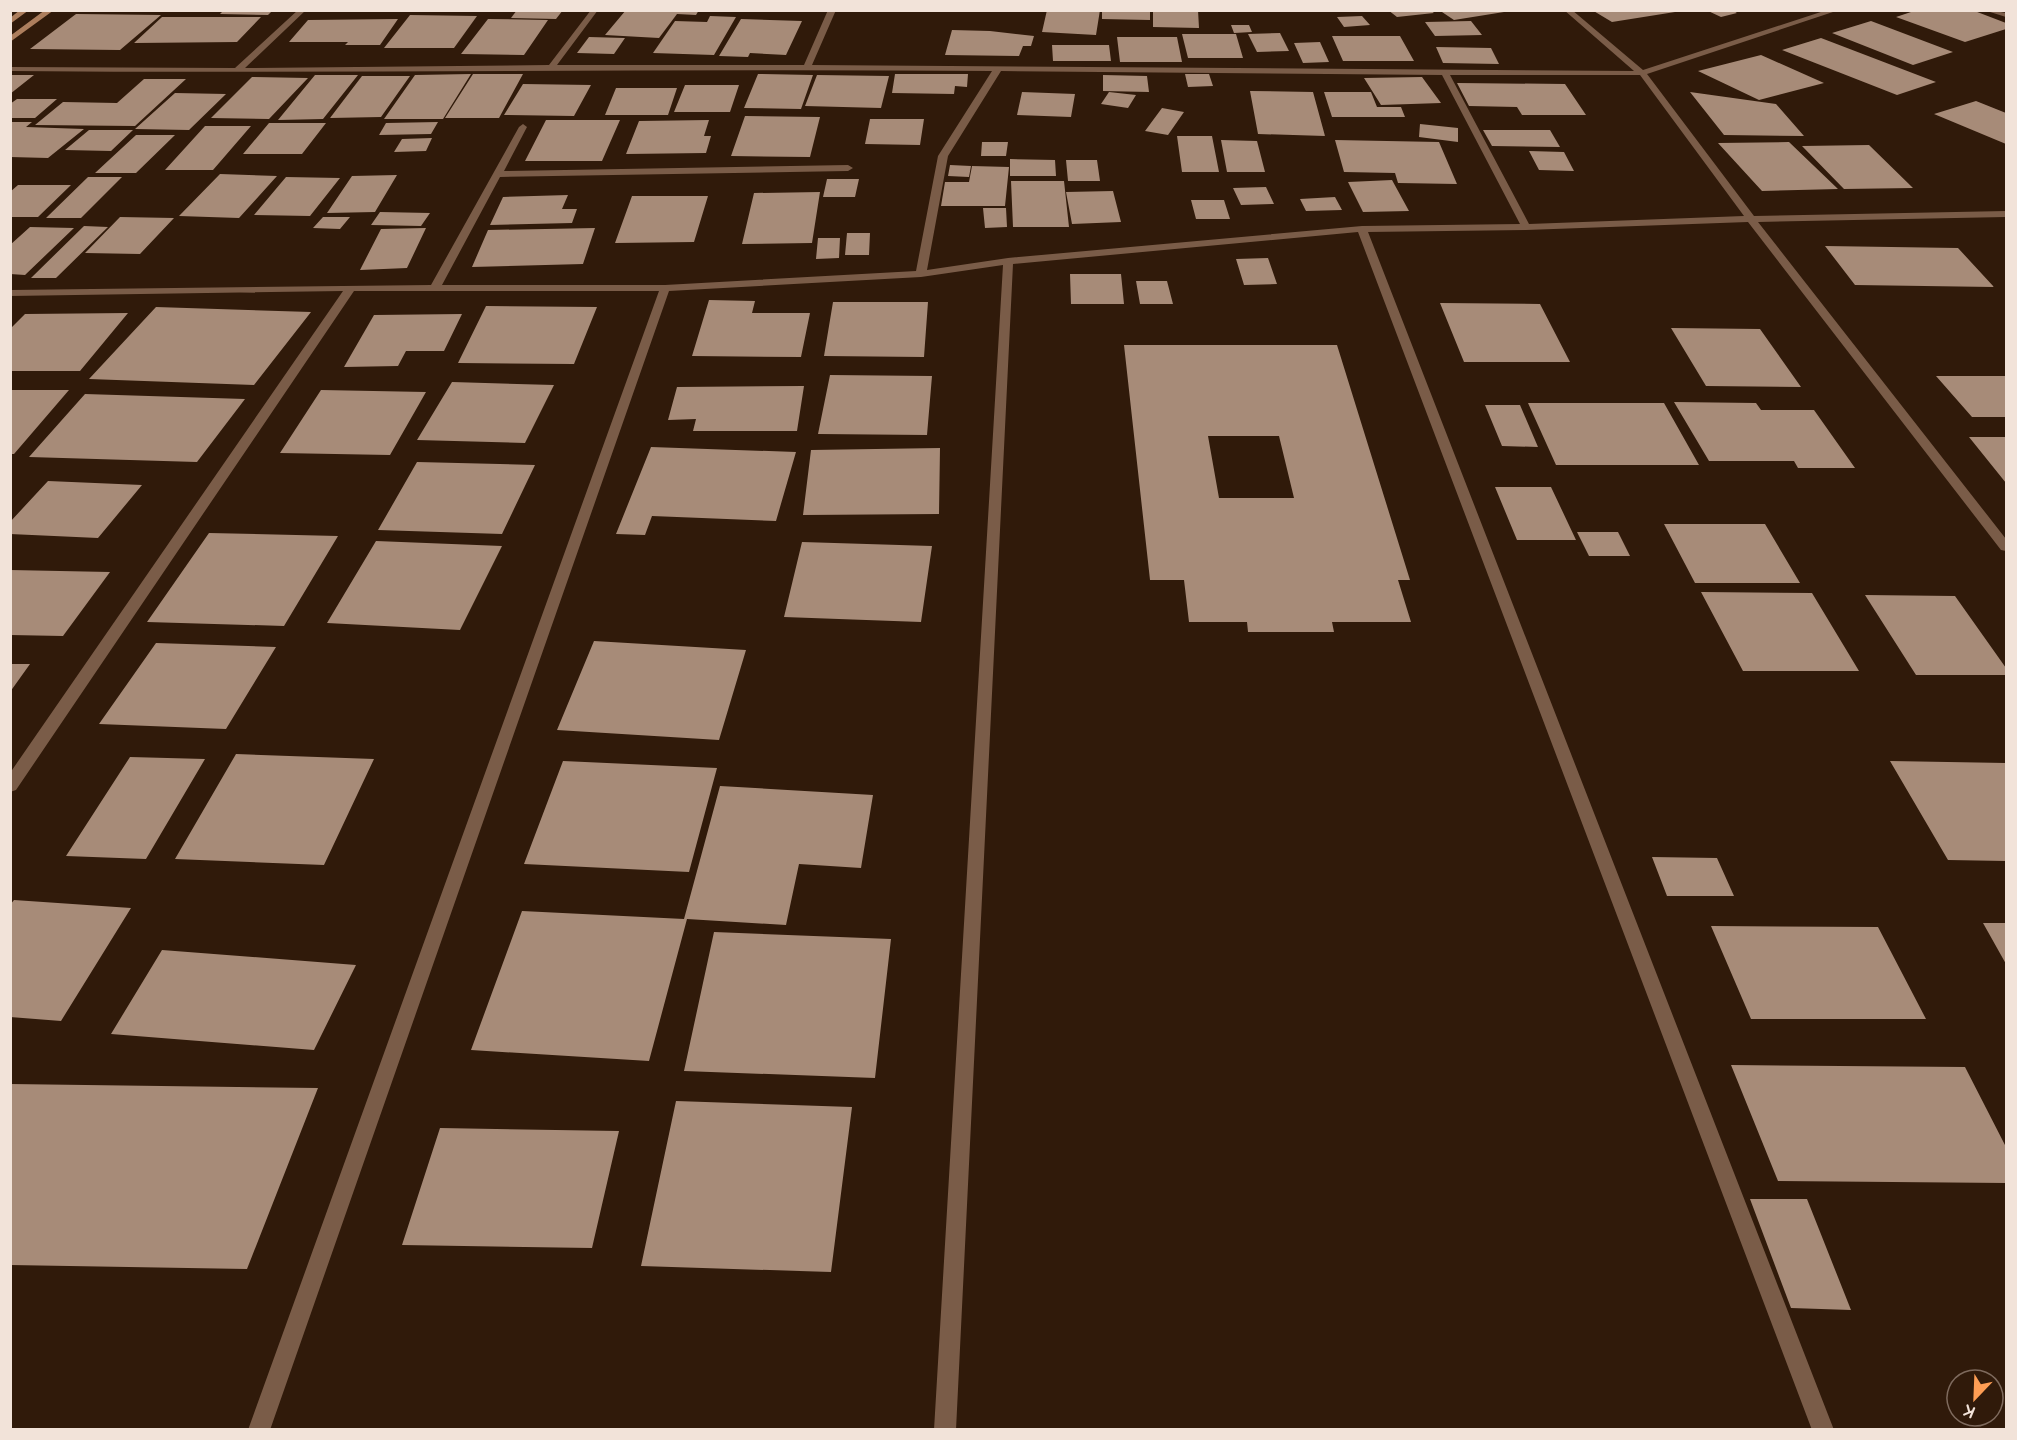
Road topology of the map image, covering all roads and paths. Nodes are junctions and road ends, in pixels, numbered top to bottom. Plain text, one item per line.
1 (26, 10) edge
2 (51, 10) edge
3 (303, 10) edge
4 (595, 10) edge
5 (832, 10) edge
6 (1567, 10) edge
7 (1836, 10) edge
8 (1993, 10) edge
9 (2007, 15) edge
10 (10, 22) edge
11 (10, 40) edge
12 (551, 66) junction
13 (807, 67) junction
14 (10, 69) edge
15 (998, 69) junction
16 (237, 71) junction
17 (1446, 73) junction
18 (1642, 73) junction
19 (523, 127) dead end
20 (848, 168) dead end
21 (498, 174) junction
22 (2007, 214) edge
23 (1751, 219) junction
24 (1526, 227) junction
25 (1362, 229) junction
26 (1008, 261) junction
27 (921, 274) junction
28 (351, 288) junction
29 (435, 288) junction
30 (665, 288) junction
31 (10, 293) edge
32 (23, 293) junction
33 (10, 306) edge
34 (2007, 547) edge
35 (10, 786) edge
36 (259, 1430) edge
37 (945, 1430) edge
38 (1823, 1430) edge

1 - 10 street
2 - 11 street
3 - 16 street
4 - 12 street
5 - 13 street
6 - 18 street
7 - 18 street
8 - 9 street
12 - 13 street
12 - 16 street
13 - 15 street
14 - 16 street
15 - 17 street
15 - 27 street
17 - 18 street
17 - 24 street
18 - 23 street
19 - 21 street
20 - 21 street
21 - 29 street
22 - 23 street
23 - 24 street
23 - 34 street
24 - 25 street
25 - 26 street
25 - 38 street
26 - 27 street
26 - 37 street
27 - 30 street
28 - 29 street
28 - 32 street
28 - 35 street
29 - 30 street
30 - 36 street
31 - 32 street
32 - 33 street

